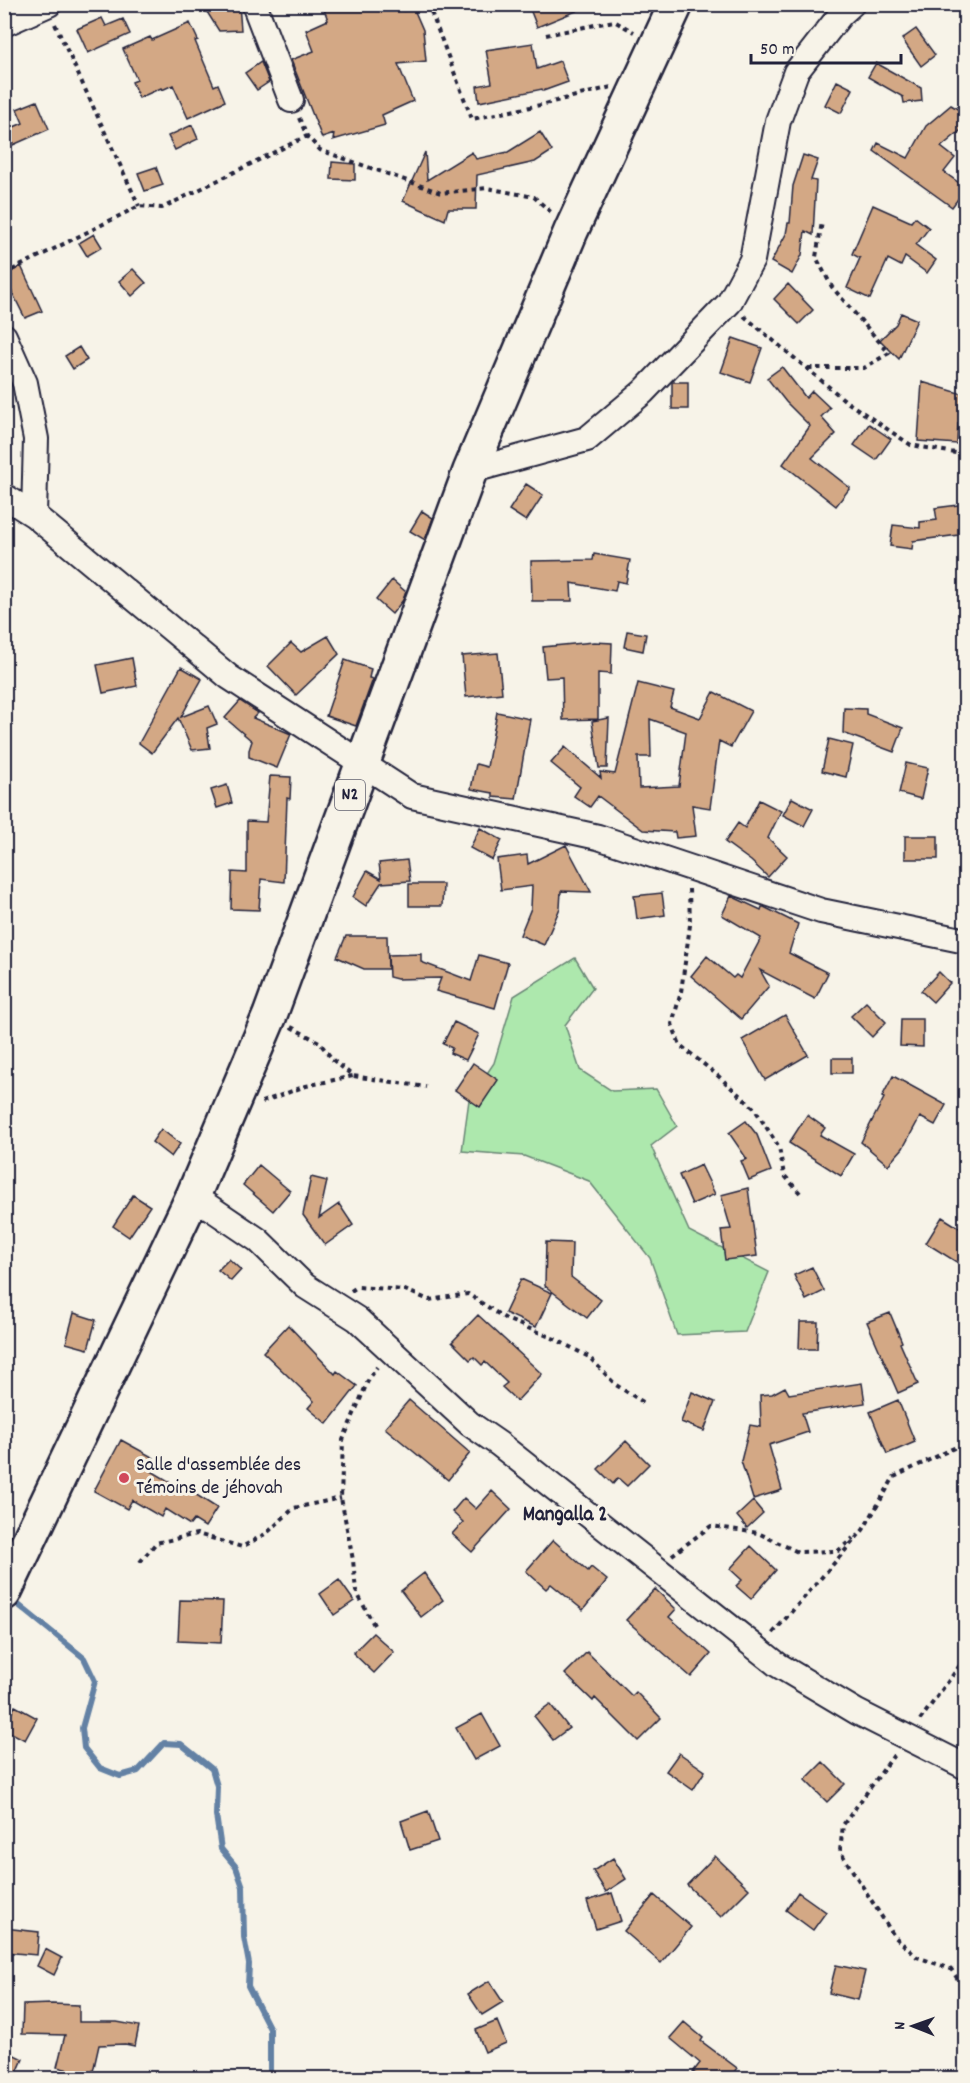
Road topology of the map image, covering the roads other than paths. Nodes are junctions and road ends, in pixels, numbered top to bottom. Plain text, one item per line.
1 (254, 4) edge
2 (676, 4) edge
3 (48, 5) edge
4 (842, 8) edge
5 (4, 24) edge
6 (291, 100) road end
7 (4, 336) edge
8 (470, 471) junction
9 (4, 496) edge
10 (34, 515) junction
11 (362, 764) junction
12 (966, 940) edge
13 (193, 1196) junction
14 (8, 1587) edge
15 (966, 1767) edge

1 - 6 street
2 - 8 highway, N2
3 - 5 street
4 - 8 street
7 - 10 street
8 - 11 highway, N2
9 - 10 street
10 - 11 street
11 - 12 street
11 - 13 highway, N2
13 - 14 highway, N2
13 - 15 street

